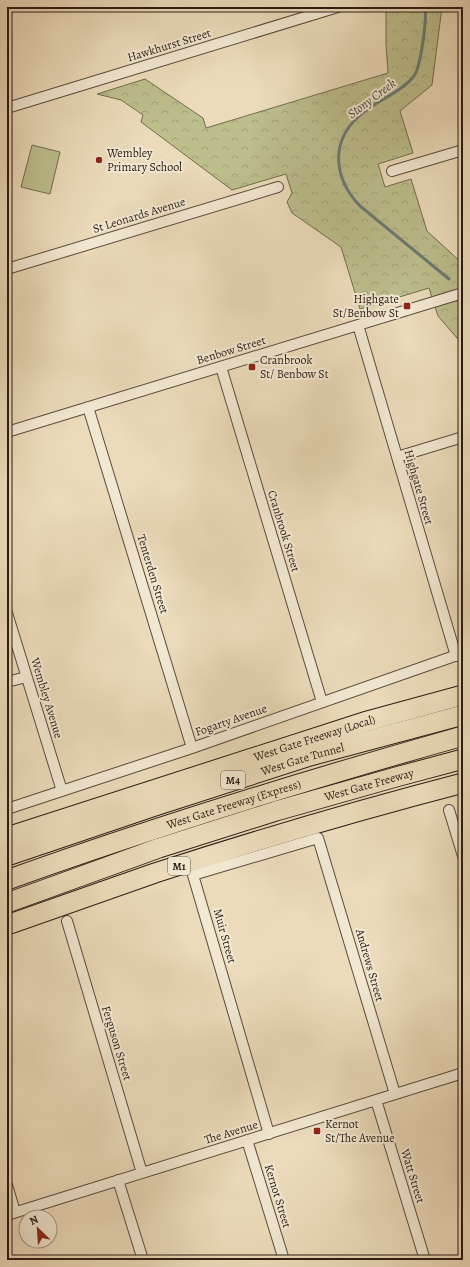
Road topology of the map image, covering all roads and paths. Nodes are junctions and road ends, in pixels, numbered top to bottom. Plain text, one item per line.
1 (338, 7) edge
2 (7, 108) edge
3 (463, 150) edge
4 (392, 171) dead end
5 (278, 187) dead end
6 (7, 269) edge
7 (463, 293) edge
8 (358, 325) junction
9 (221, 367) junction
10 (88, 407) junction
11 (7, 432) edge
12 (463, 437) edge
13 (397, 457) junction
14 (7, 613) edge
15 (459, 655) edge
16 (26, 676) junction
17 (7, 682) edge
18 (463, 694) edge
19 (322, 702) junction
20 (463, 715) edge
21 (463, 736) edge
22 (192, 748) junction
23 (463, 759) edge
24 (463, 783) edge
25 (62, 791) junction
26 (7, 809) edge
27 (449, 810) dead end
28 (276, 811) junction
29 (7, 837) edge
30 (321, 843) joint
31 (7, 856) edge
32 (463, 856) edge
33 (7, 880) edge
34 (7, 903) edge
35 (67, 921) dead end
36 (7, 924) edge
37 (463, 1073) edge
38 (395, 1094) junction
39 (376, 1100) junction
40 (269, 1134) junction
41 (247, 1140) junction
42 (142, 1173) junction
43 (118, 1180) junction
44 (7, 1185) edge
45 (11, 1214) edge
46 (143, 1260) edge
47 (284, 1260) edge
48 (425, 1260) edge

1 - 2 street, Hawkhurst Street
3 - 4 street
5 - 6 street, St Leonards Avenue
7 - 8 street, Benbow Street
8 - 9 street, Benbow Street
8 - 13 street, Highgate Street
9 - 10 street, Benbow Street
9 - 19 street, Cranbrook Street
10 - 11 street, Benbow Street
10 - 22 street, Tenterden Street
12 - 13 street
13 - 15 street, Highgate Street
14 - 16 street, Wembley Avenue
15 - 19 street, Fogarty Avenue
16 - 17 street
16 - 25 street, Wembley Avenue
18 - 29 highway, West Gate Freeway (Local)
19 - 22 street, Fogarty Avenue
20 - 31 highway, West Gate Tunnel / M4
21 - 33 highway, West Gate Freeway (Express)
22 - 25 street, Fogarty Avenue
23 - 28 highway, West Gate Freeway / M1
24 - 36 highway, M1
25 - 26 street, Fogarty Avenue
27 - 32 street
28 - 34 highway, West Gate Freeway (Express) / M1
28 - 36 highway, M1
30 - 38 street, Andrews Street
30 - 40 street, Muir Street
35 - 42 street, Ferguson Street
37 - 38 street, The Avenue
38 - 39 street, The Avenue
39 - 40 street, The Avenue
39 - 48 street, Watt Street
40 - 41 street, The Avenue
41 - 42 street, The Avenue
41 - 47 street, Kernot Street
42 - 43 street, The Avenue
43 - 45 street, The Avenue
43 - 46 street
44 - 45 street

